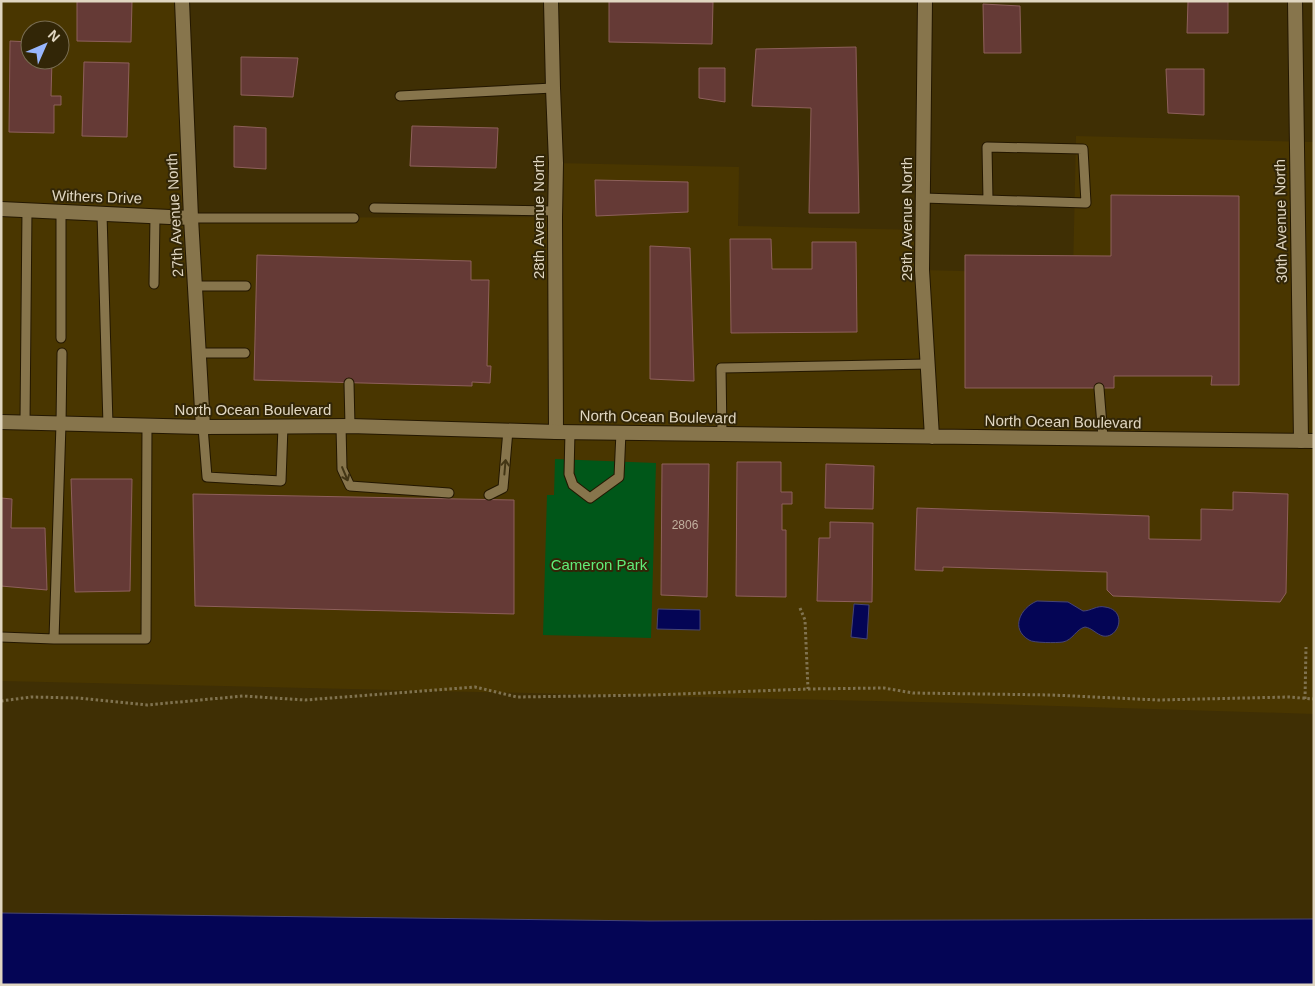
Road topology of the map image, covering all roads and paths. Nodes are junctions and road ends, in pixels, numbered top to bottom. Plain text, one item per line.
1 (182, 1) edge
2 (551, 1) edge
3 (925, 1) edge
4 (1295, 1) edge
5 (552, 88) junction
6 (400, 96) dead end
7 (923, 198) junction
8 (988, 200) junction
9 (374, 208) dead end
10 (1, 209) edge
11 (27, 210) junction
12 (555, 211) junction
13 (61, 212) junction
14 (102, 214) junction
15 (155, 216) junction
16 (191, 218) junction
17 (354, 218) dead end
18 (154, 284) dead end
19 (195, 286) junction
20 (246, 286) dead end
21 (61, 338) dead end
22 (62, 352) dead end
23 (199, 353) junction
24 (244, 353) dead end
25 (928, 364) junction
26 (349, 383) dead end
27 (1099, 388) dead end
28 (1, 422) edge
29 (25, 422) junction
30 (61, 424) junction
31 (108, 425) junction
32 (147, 426) junction
33 (283, 426) junction
34 (345, 426) junction
35 (203, 427) junction
36 (508, 430) junction
37 (563, 432) junction
38 (621, 432) junction
39 (722, 434) junction
40 (932, 436) junction
41 (1103, 438) junction
42 (1307, 441) edge
43 (449, 493) dead end
44 (489, 495) dead end
45 (800, 608) dead end
46 (1, 637) edge
47 (54, 639) junction
48 (1306, 647) dead end
49 (808, 689) junction
50 (1305, 699) junction
51 (1314, 700) edge
52 (1, 701) edge

1 - 16 main road, 27th Avenue North
2 - 5 main road, 28th Avenue North
3 - 7 main road, 29th Avenue North
4 - 42 main road, 30th Avenue North
5 - 6 lane
5 - 12 main road, 28th Avenue North
7 - 8 lane
7 - 25 main road, 29th Avenue North
8 - 8 lane
9 - 12 lane
10 - 11 main road, Withers Drive
11 - 13 main road, Withers Drive
11 - 29 lane
12 - 37 main road, 28th Avenue North
13 - 14 main road, Withers Drive
13 - 21 lane
14 - 15 main road, Withers Drive
14 - 31 lane
15 - 16 main road, Withers Drive
15 - 18 lane
16 - 17 lane
16 - 19 main road, 27th Avenue North
19 - 20 lane
19 - 23 main road, 27th Avenue North
22 - 30 lane
23 - 24 lane
23 - 35 main road, 27th Avenue North
25 - 39 lane
25 - 40 main road, 29th Avenue North
26 - 34 lane
27 - 41 lane
28 - 29 main road, North Ocean Boulevard
29 - 30 main road, North Ocean Boulevard
30 - 31 main road, North Ocean Boulevard
30 - 47 lane
31 - 32 main road, North Ocean Boulevard
32 - 35 main road, North Ocean Boulevard
32 - 47 lane
33 - 34 main road, North Ocean Boulevard
33 - 35 main road, North Ocean Boulevard
33 - 35 lane
34 - 36 main road, North Ocean Boulevard
34 -> 43 lane
36 - 37 main road, North Ocean Boulevard
44 -> 36 lane
37 - 38 main road, North Ocean Boulevard
37 - 38 lane
38 - 39 main road, North Ocean Boulevard
39 - 40 main road, North Ocean Boulevard
40 - 41 main road, North Ocean Boulevard
41 - 42 main road, North Ocean Boulevard
45 - 49 path
46 - 47 lane
48 - 50 path
49 - 50 path
49 - 52 path
50 - 51 path

